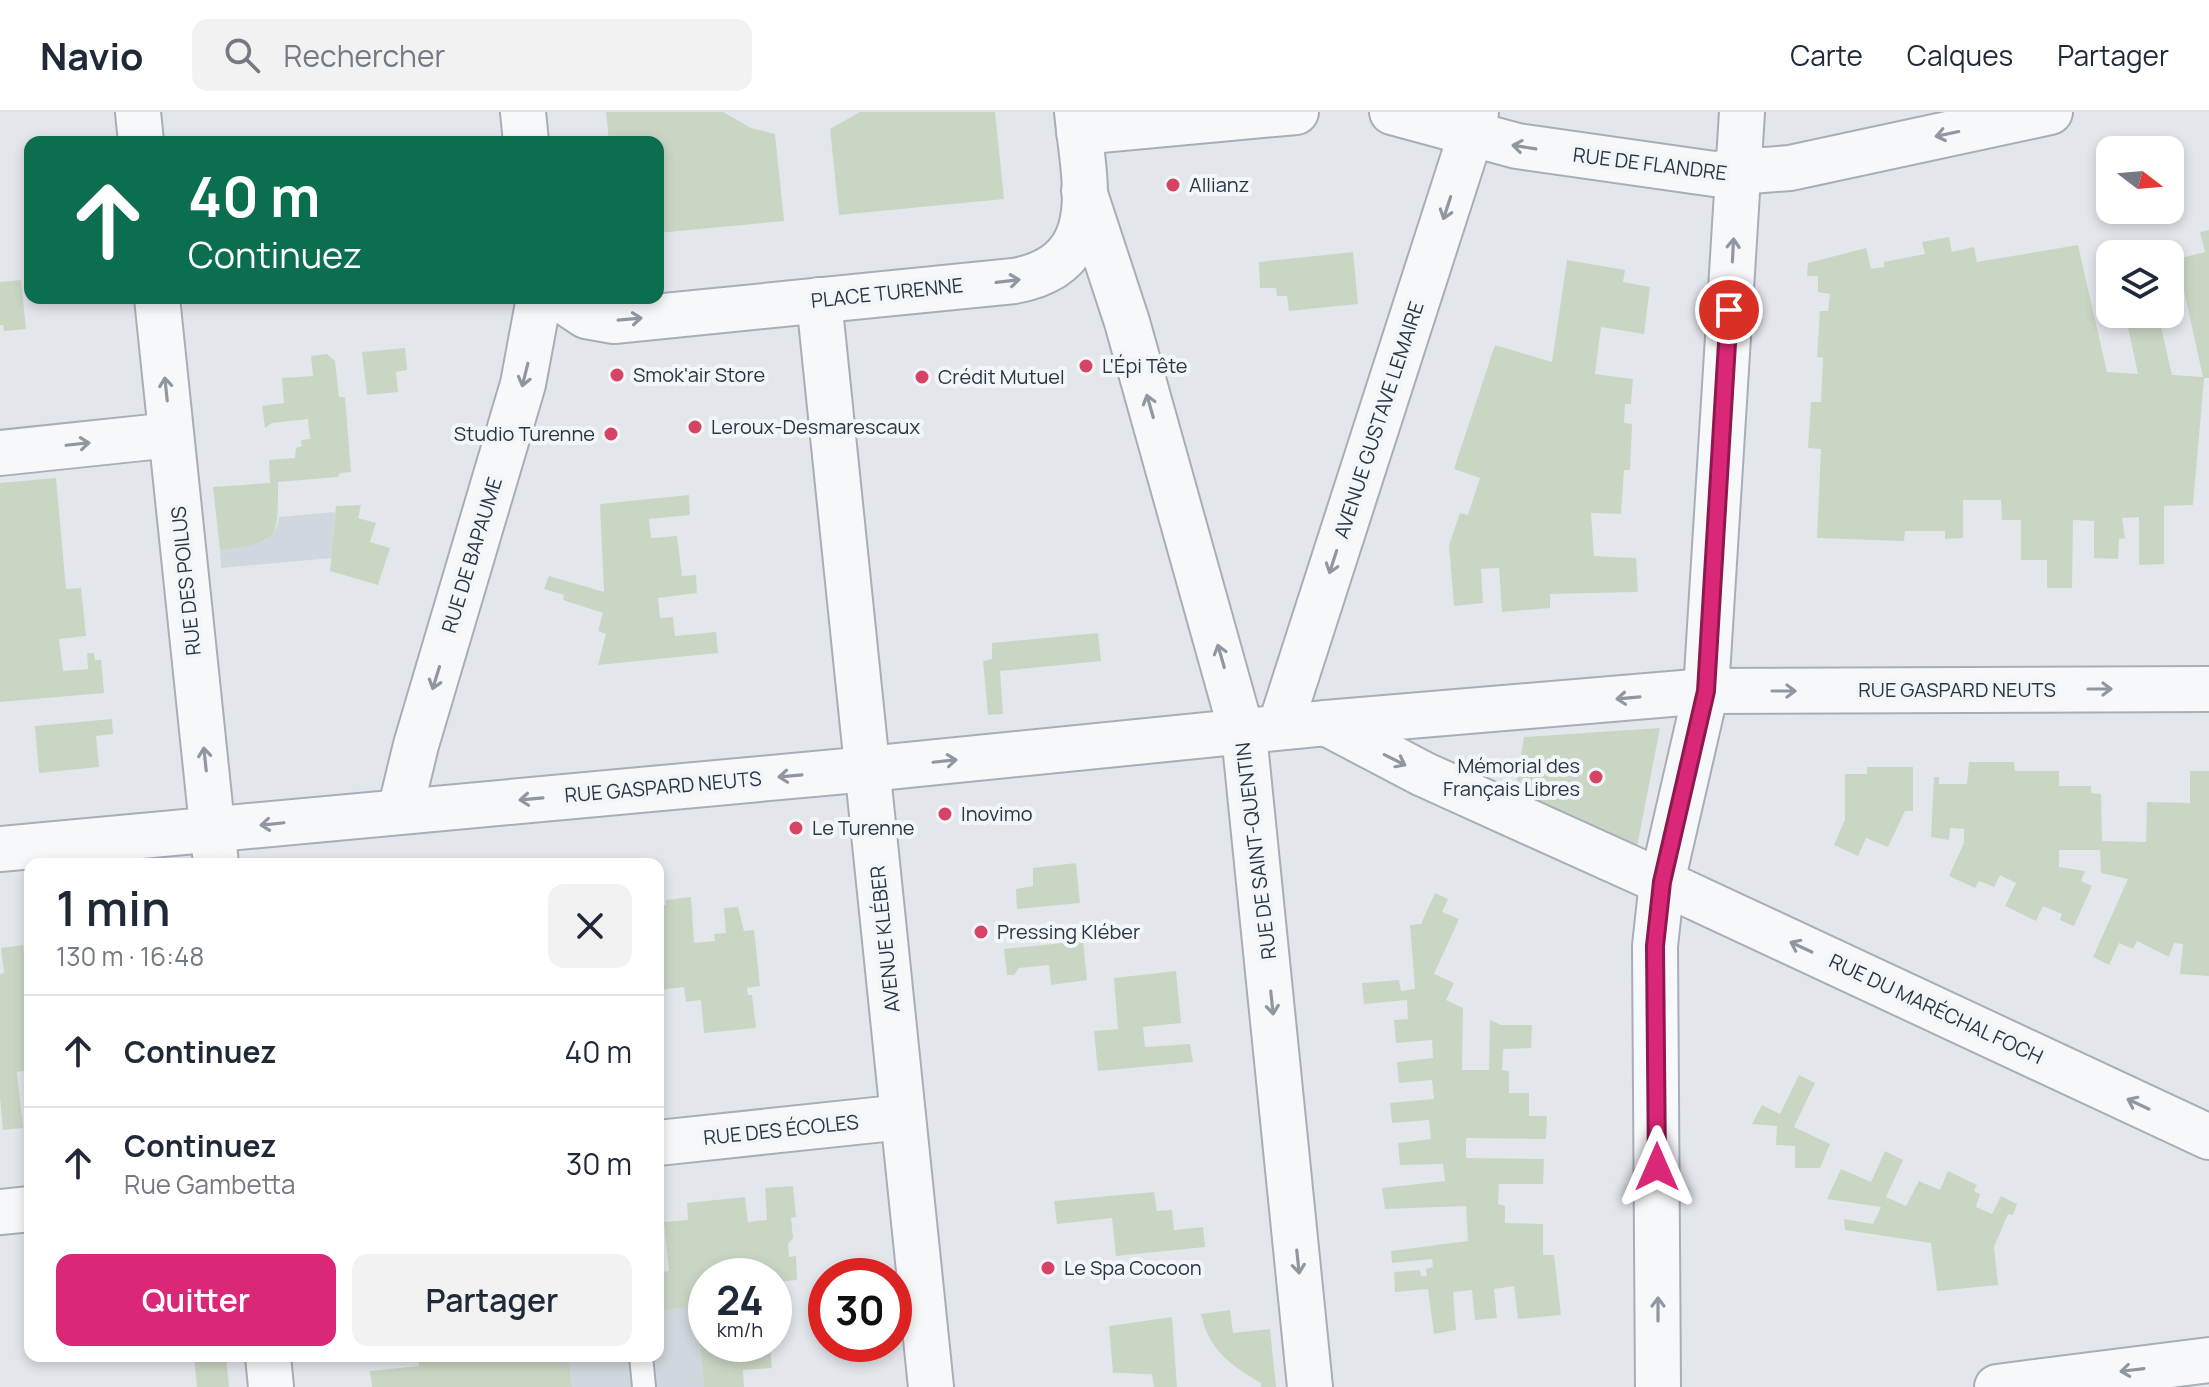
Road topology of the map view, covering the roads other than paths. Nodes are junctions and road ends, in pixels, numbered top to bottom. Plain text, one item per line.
1 (138, 112) edge
2 (523, 112) edge
3 (1296, 112) edge
4 (1392, 112) edge
5 (1742, 112) edge
6 (2050, 112) edge
7 (1078, 122) edge
8 (1474, 123) edge
9 (140, 136) edge
10 (525, 136) edge
11 (1737, 174) junction
12 (1084, 191) junction
13 (819, 300) junction
14 (158, 304) edge
15 (538, 304) edge
16 (568, 304) edge
17 (171, 435) junction
18 (0, 453) edge
19 (2209, 689) edge
20 (1706, 691) junction
21 (1326, 723) junction
22 (1261, 729) junction
23 (868, 769) junction
24 (400, 811) junction
25 (214, 847) edge
26 (0, 849) edge
27 (1662, 882) junction
28 (903, 1117) junction
29 (2209, 1137) edge
30 (664, 1142) edge
31 (24, 1210) edge
32 (0, 1212) edge
33 (2209, 1360) edge
34 (269, 1362) edge
35 (642, 1362) edge
36 (271, 1387) edge
37 (644, 1387) edge
38 (931, 1387) edge
39 (1310, 1387) edge
40 (1658, 1387) edge
41 (1997, 1387) edge

1 - 9 street
2 - 10 street
3 - 7 street
4 - 8 street, RUE DE FLANDRE
5 - 11 street
6 -> 11 street, RUE DE FLANDRE
7 - 12 street, PLACE TURENNE
11 -> 8 street, RUE DE FLANDRE
8 -> 22 street, AVENUE GUSTAVE LEMAIRE
20 -> 11 street
13 -> 12 street, PLACE TURENNE
22 -> 12 street, RUE DE SAINT-QUENTIN
16 -> 13 street, PLACE TURENNE
13 - 23 street, AVENUE KLÉBER
17 -> 14 street, RUE DES POILUS
15 -> 24 street, RUE DE BAPAUME
18 -> 17 street
25 -> 17 street, RUE DES POILUS
20 -> 19 street, RUE GASPARD NEUTS
20 -> 21 street, RUE GASPARD NEUTS
20 - 27 street
21 - 22 street, RUE GASPARD NEUTS
21 -> 27 street, RUE DU MARÉCHAL FOCH
23 -> 22 street, RUE GASPARD NEUTS
22 -> 39 street, RUE DE SAINT-QUENTIN
23 -> 24 street, RUE GASPARD NEUTS
23 - 28 street, AVENUE KLÉBER
24 -> 25 street, RUE GASPARD NEUTS
25 - 26 street, RUE GASPARD NEUTS
29 -> 27 street, RUE DU MARÉCHAL FOCH
40 -> 27 street
28 - 30 street, RUE DES ÉCOLES
28 - 38 street, AVENUE KLÉBER
31 - 32 street
33 -> 41 street
34 - 36 street
35 - 37 lane

